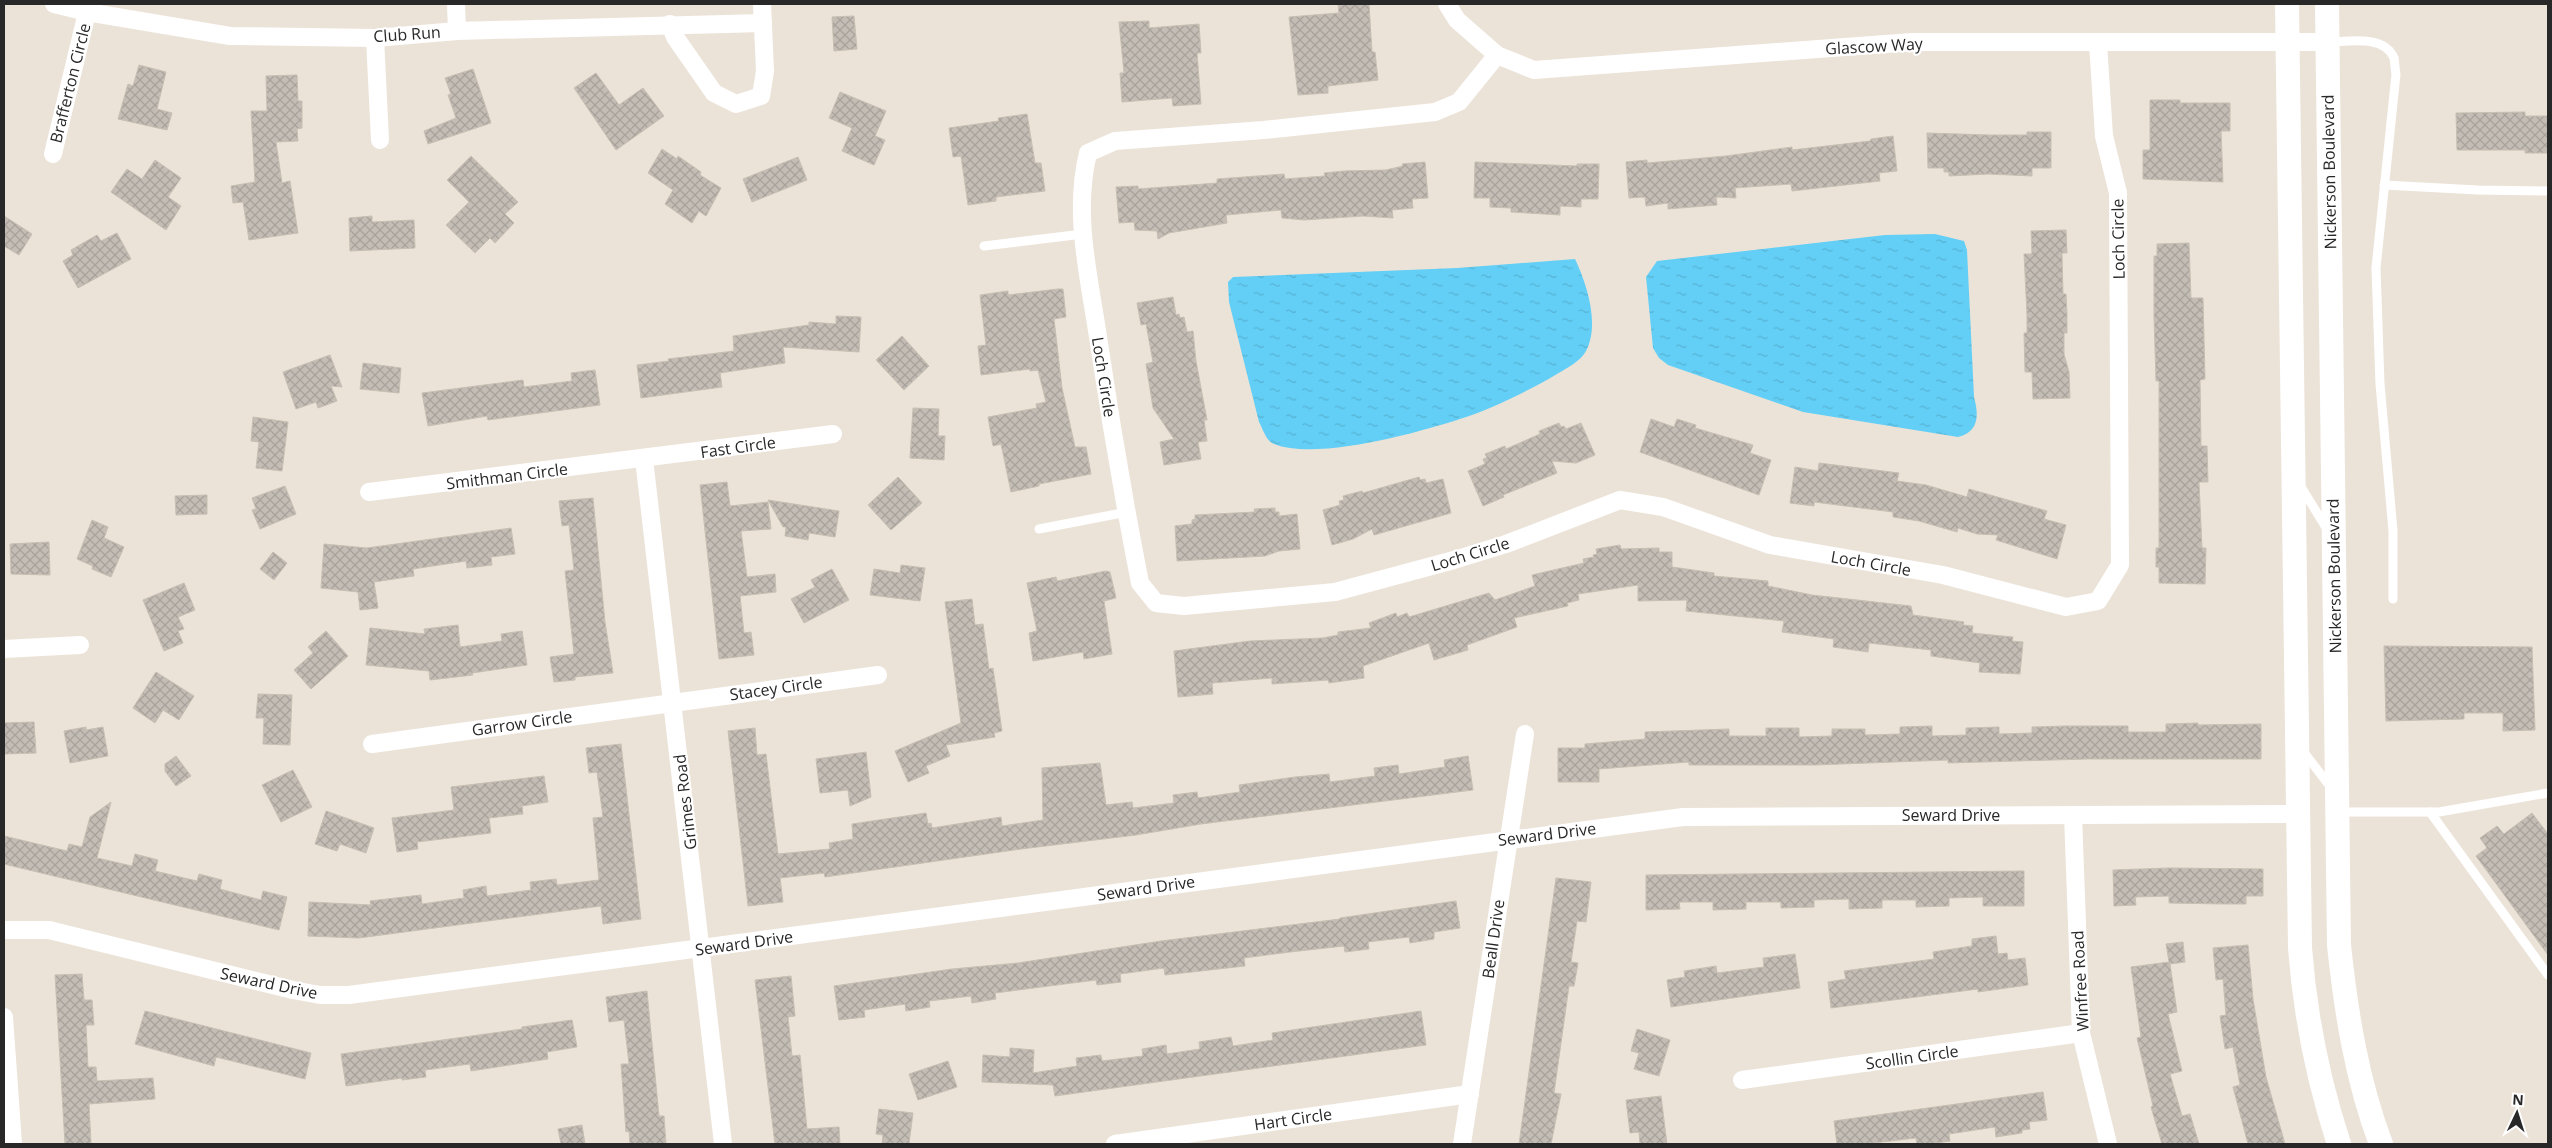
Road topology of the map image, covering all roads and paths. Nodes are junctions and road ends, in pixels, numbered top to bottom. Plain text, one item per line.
1 (54, 4) edge
2 (456, 4) edge
3 (762, 4) edge
4 (1447, 4) edge
5 (2287, 4) edge
6 (2327, 4) edge
7 (88, 8) edge
8 (763, 23) junction
9 (670, 24) junction
10 (457, 31) junction
11 (375, 38) junction
12 (2328, 42) junction
13 (2098, 43) junction
14 (2288, 43) junction
15 (1497, 55) junction
16 (380, 140) dead end
17 (53, 154) dead end
18 (2384, 185) junction
19 (2548, 191) edge
20 (1083, 234) junction
21 (984, 246) dead end
22 (833, 434) dead end
23 (644, 459) junction
24 (2293, 474) junction
25 (369, 492) dead end
26 (1127, 512) junction
27 (1040, 529) dead end
28 (2333, 541) junction
29 (2393, 599) dead end
30 (80, 645) dead end
31 (4, 649) edge
32 (878, 675) dead end
33 (673, 702) junction
34 (1525, 734) dead end
35 (2297, 743) junction
36 (372, 744) dead end
37 (2548, 793) edge
38 (2337, 804) junction
39 (2430, 812) junction
40 (2298, 814) junction
41 (2073, 815) junction
42 (1508, 839) junction
43 (4, 930) edge
44 (702, 949) junction
45 (2548, 975) edge
46 (4, 1017) edge
47 (2082, 1033) junction
48 (1742, 1080) dead end
49 (1470, 1094) junction
50 (13, 1144) edge
51 (724, 1144) edge
52 (1115, 1144) edge
53 (1462, 1144) edge
54 (2108, 1144) edge
55 (2339, 1144) edge
56 (2381, 1144) edge

1 - 7 street, Club Run
2 - 10 street
3 - 8 street
4 - 15 street, Glascow Way
5 - 14 street
6 - 12 street, Nickerson Boulevard
7 - 11 street, Club Run
7 - 17 street, Brafferton Circle
8 - 9 street, Club Run
8 - 9 street
9 - 10 street, Club Run
10 - 11 street, Club Run
11 - 16 street
12 - 14 street, Glascow Way
12 - 18 lane
12 - 28 street, Nickerson Boulevard
13 - 14 street, Glascow Way
13 - 15 street, Glascow Way
13 - 26 street, Loch Circle
14 - 24 street
15 - 20 street, Loch Circle
18 - 19 lane
18 - 29 lane
20 - 21 lane
20 - 26 street, Loch Circle
22 - 23 street, Fast Circle
23 - 25 street, Smithman Circle
23 - 33 street, Grimes Road
24 - 28 lane
24 - 35 street
26 - 27 lane
28 - 38 street, Nickerson Boulevard
30 - 31 street
32 - 33 street, Stacey Circle
33 - 36 street, Garrow Circle
33 - 44 street, Grimes Road
34 - 42 street, Beall Drive
35 - 38 lane
35 - 40 street
37 - 39 lane
38 - 39 lane
38 - 56 street, Nickerson Boulevard
39 - 45 lane
40 - 41 street, Seward Drive
40 - 55 street
41 - 42 street, Seward Drive
41 - 47 street, Winfree Road
42 - 44 street, Seward Drive
42 - 49 street, Beall Drive
43 - 44 street, Seward Drive
44 - 51 street, Grimes Road
46 - 50 street
47 - 48 street, Scollin Circle
47 - 54 street, Winfree Road
49 - 52 street, Hart Circle
49 - 53 street, Beall Drive

